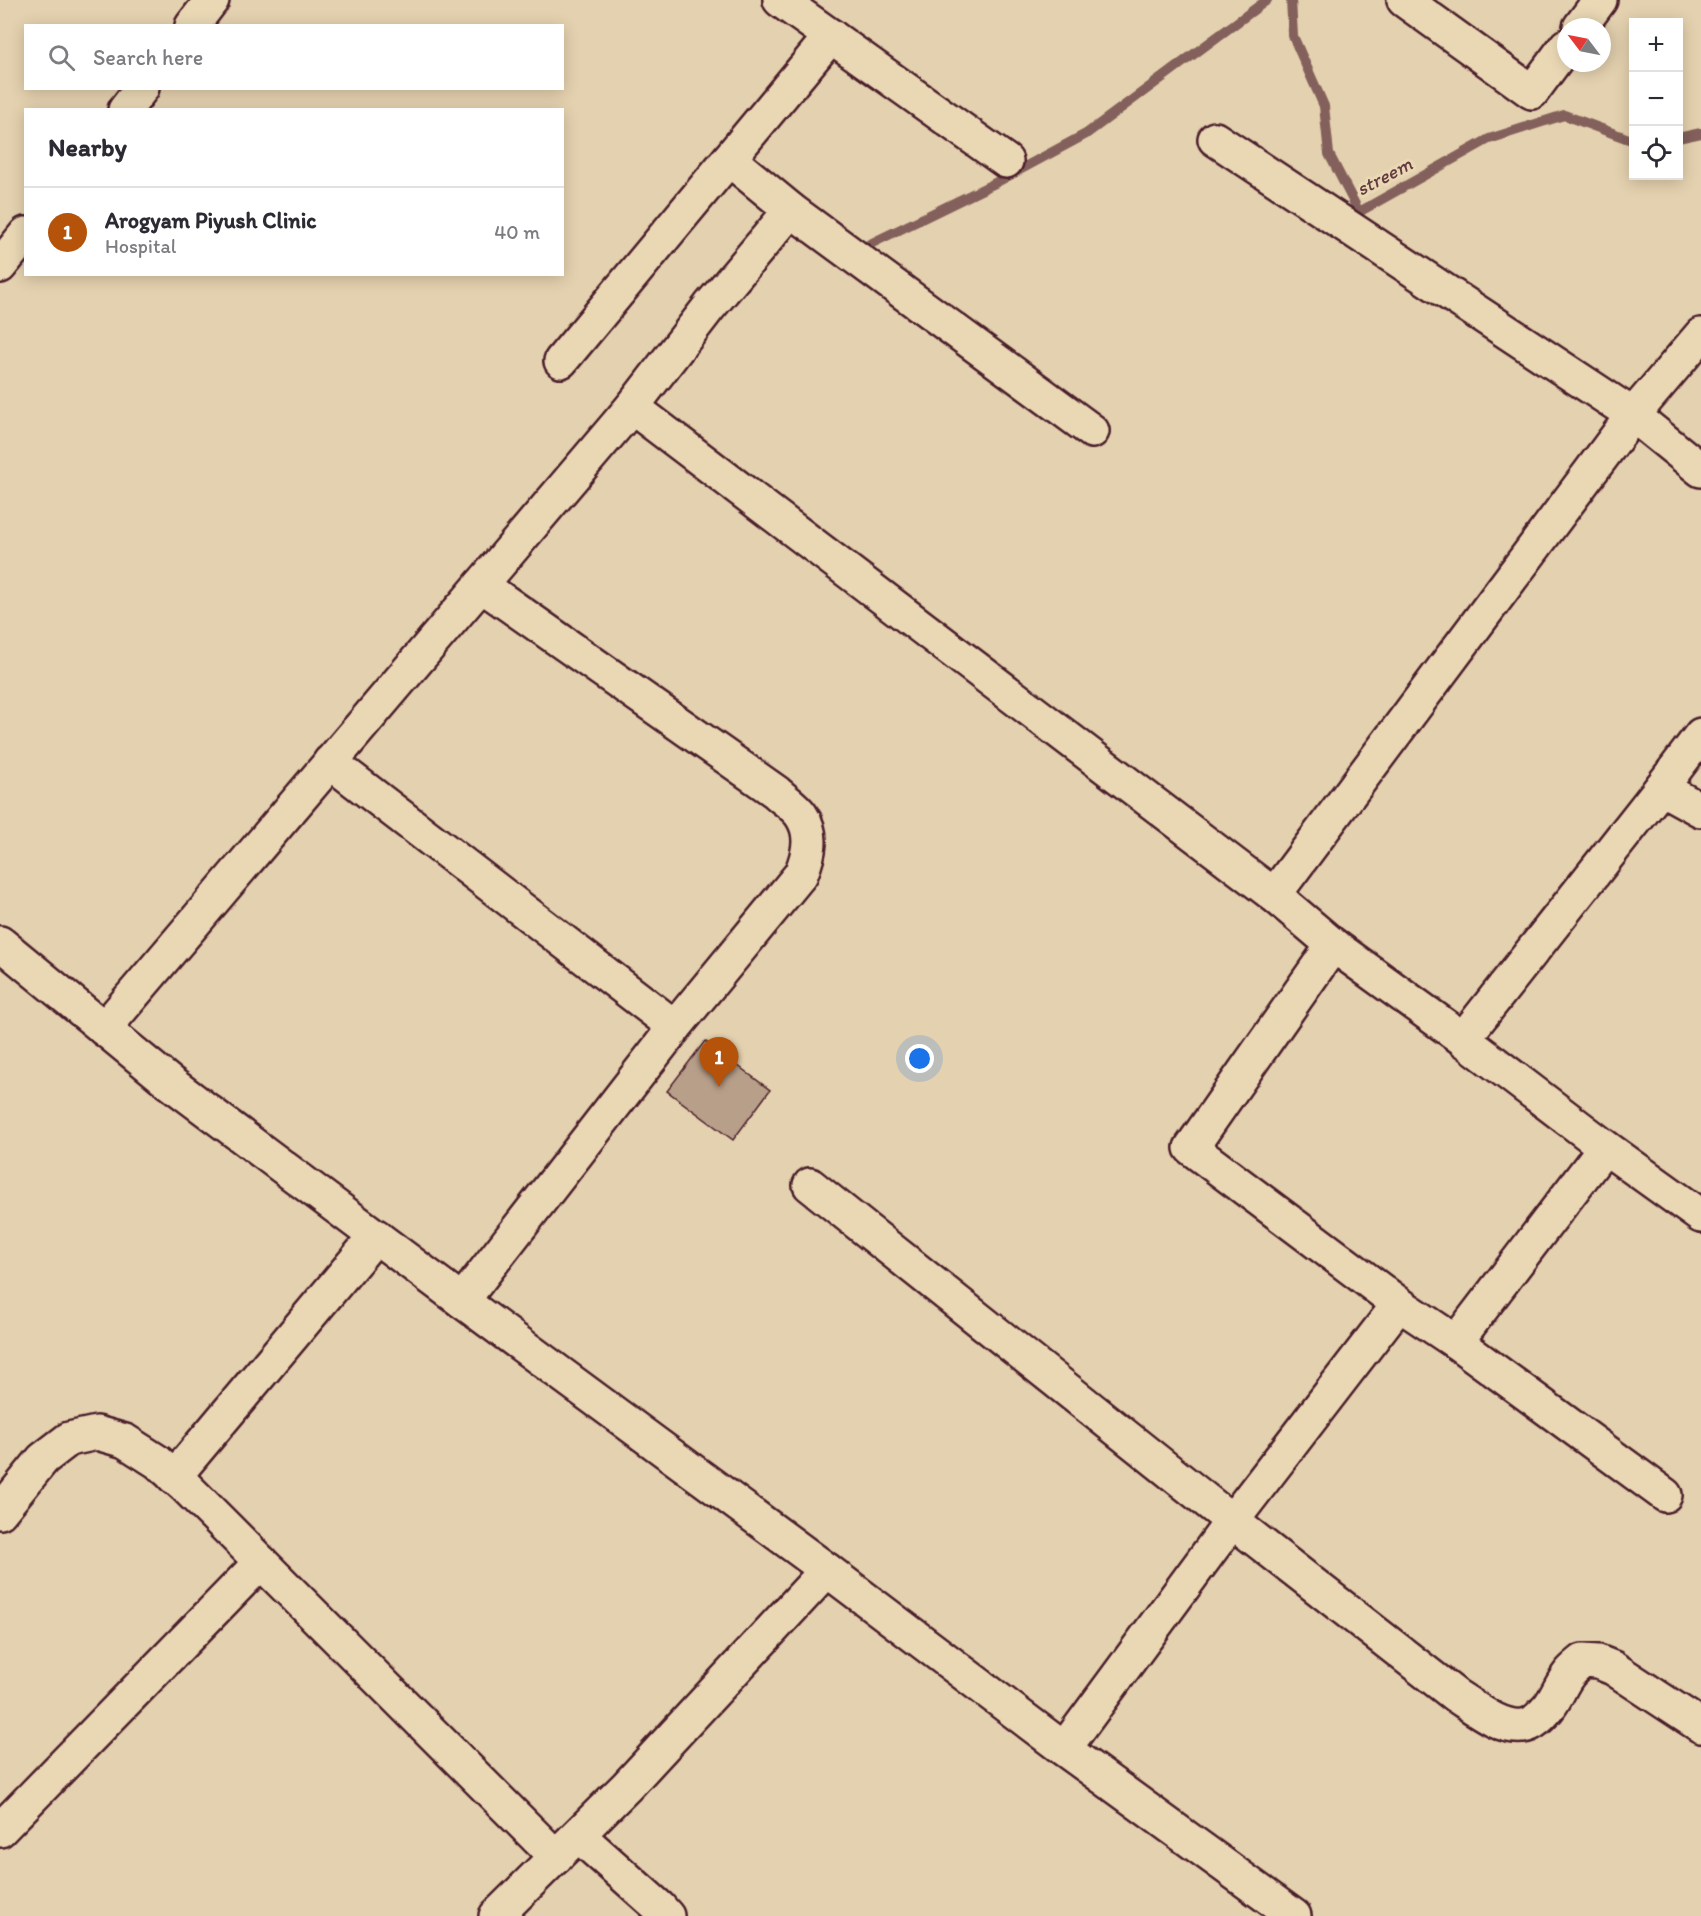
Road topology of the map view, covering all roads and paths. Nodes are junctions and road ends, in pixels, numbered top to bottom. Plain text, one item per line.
1 (212, 0) edge
2 (780, 0) edge
3 (1404, 0) edge
4 (1600, 0) edge
5 (1587, 18) edge
6 (194, 24) edge
7 (831, 36) junction
8 (1557, 58) edge
9 (140, 90) edge
10 (127, 108) edge
11 (1215, 139) dead end
12 (729, 159) junction
13 (1006, 161) dead end
14 (791, 210) junction
15 (24, 236) edge
16 (0, 266) edge
17 (1701, 335) edge
18 (561, 361) dead end
19 (632, 407) junction
20 (1634, 415) junction
21 (1092, 431) dead end
22 (1701, 470) edge
23 (481, 585) junction
24 (1701, 735) edge
25 (330, 762) junction
26 (1661, 788) junction
27 (1701, 810) edge
28 (1274, 895) junction
29 (0, 943) edge
30 (1333, 945) junction
31 (675, 1027) junction
32 (104, 1029) junction
33 (1463, 1039) junction
34 (1605, 1147) junction
35 (810, 1185) dead end
36 (1701, 1216) edge
37 (376, 1236) junction
38 (462, 1301) junction
39 (1399, 1304) junction
40 (1456, 1342) junction
41 (174, 1477) junction
42 (1665, 1496) dead end
43 (0, 1512) edge
44 (1232, 1521) junction
45 (261, 1562) junction
46 (827, 1570) junction
47 (1700, 1724) edge
48 (1064, 1749) junction
49 (4, 1819) edge
50 (567, 1846) junction
51 (496, 1916) edge
52 (667, 1916) edge
53 (1294, 1916) edge

1 - 6 street
2 - 7 street
3 - 8 street
4 - 5 street
7 - 12 street
7 - 13 street
9 - 10 street
11 - 20 street
12 - 14 street
12 - 18 street
14 - 19 street
14 - 21 street
15 - 16 street
17 - 20 street
19 - 23 street
19 - 28 street
20 - 22 street
20 - 28 street
23 - 25 street
23 - 31 street
24 - 26 street
25 - 31 street
25 - 32 street
26 - 27 street
26 - 33 street
28 - 30 street
29 - 32 street
30 - 33 street
30 - 39 street
31 - 38 street
32 - 37 street
33 - 34 street
34 - 36 street
34 - 40 street
35 - 44 street
37 - 38 street
37 - 41 street
38 - 46 street
39 - 40 street
39 - 44 street
40 - 42 street
41 - 43 street
41 - 45 street
44 - 47 street
44 - 48 street
45 - 49 street
45 - 50 street
46 - 48 street
46 - 50 street
48 - 53 street
50 - 51 street
50 - 52 street

